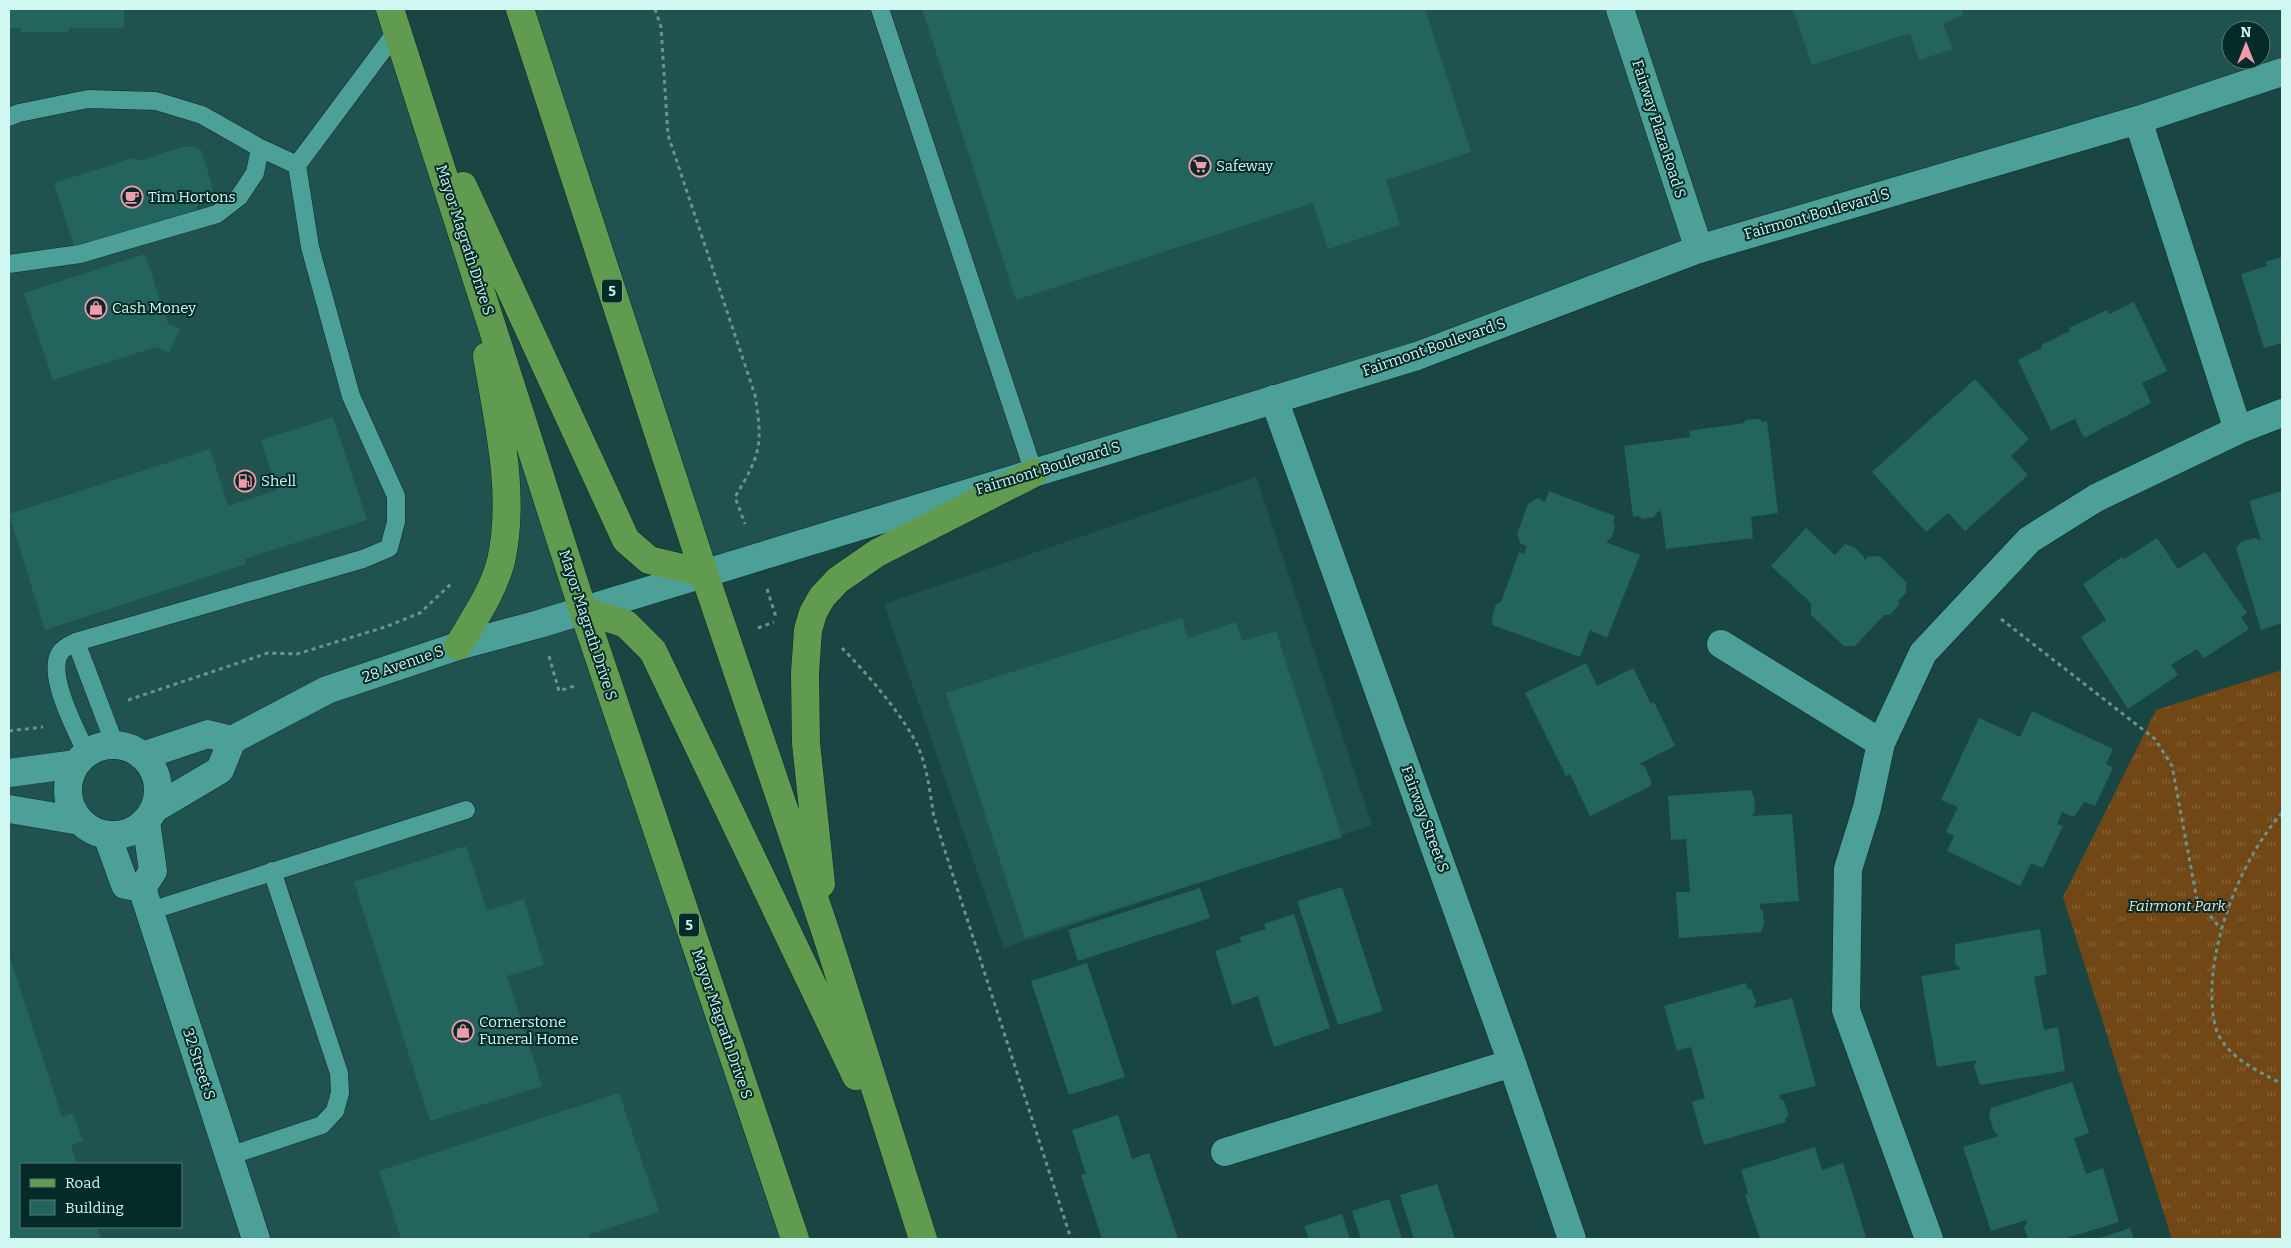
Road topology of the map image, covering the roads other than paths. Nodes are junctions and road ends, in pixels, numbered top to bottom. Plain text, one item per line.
1 (880, 9) edge
2 (1620, 9) edge
3 (520, 14) edge
4 (394, 20) edge
5 (408, 66) junction
6 (2282, 72) edge
7 (9, 117) edge
8 (2138, 120) junction
9 (260, 148) junction
10 (297, 164) junction
11 (1699, 249) junction
12 (470, 253) junction
13 (9, 264) edge
14 (1274, 399) junction
15 (2282, 413) edge
16 (2238, 430) junction
17 (1034, 473) junction
18 (704, 572) junction
19 (582, 610) junction
20 (76, 642) junction
21 (1721, 644) dead end
22 (458, 646) junction
23 (232, 740) junction
24 (1881, 743) junction
25 (115, 745) junction
26 (142, 756) junction
27 (81, 759) junction
28 (9, 773) edge
29 (9, 810) edge
30 (466, 810) dead end
31 (150, 815) junction
32 (80, 821) junction
33 (107, 835) junction
34 (272, 871) junction
35 (146, 899) junction
36 (826, 932) junction
37 (1512, 1063) junction
38 (1225, 1152) dead end
39 (229, 1156) junction
40 (902, 1172) junction
41 (256, 1239) edge
42 (795, 1239) edge
43 (923, 1239) edge
44 (1572, 1239) edge
45 (1929, 1239) edge

1 - 17 lane
2 - 11 street, Fairway Plaza Road S
3 - 18 main road, 5
4 - 5 main road, Mayor Magrath Drive S / 5
4 - 10 lane
5 - 12 main road, Mayor Magrath Drive S / 5
5 - 18 main road
6 - 8 street, Fairmont Boulevard S
7 - 9 lane
8 - 11 street, Fairmont Boulevard S
8 - 16 street
9 - 10 lane
9 - 13 lane
10 - 20 lane
11 - 14 street, Fairmont Boulevard S
12 - 19 main road, Mayor Magrath Drive S / 5
12 - 22 main road
14 - 17 street, Fairmont Boulevard S
14 - 37 street, Fairway Street S
15 - 16 street
16 - 24 street
17 - 18 street, Fairmont Boulevard S
17 - 36 main road
18 - 19 street, Fairmont Boulevard S
18 - 36 main road, 5
19 - 22 street, 28 Avenue S
19 - 40 main road
19 - 42 main road, Mayor Magrath Drive S / 5
20 - 25 lane
20 - 27 lane
21 - 24 street
22 - 23 street, 28 Avenue S
23 - 26 street
23 - 31 street
24 - 45 street
25 - 26 street
25 - 27 street
26 - 31 street
27 - 28 street
27 - 32 street
29 - 32 street
30 - 34 lane
31 - 33 street
31 - 35 street
32 - 33 street
33 - 35 street
34 - 35 lane
34 - 39 lane
35 - 39 street, 32 Street S
36 - 40 main road, 5
37 - 38 street
37 - 44 street, Fairway Street S
39 - 41 street, 32 Street S
40 - 43 main road, 5

